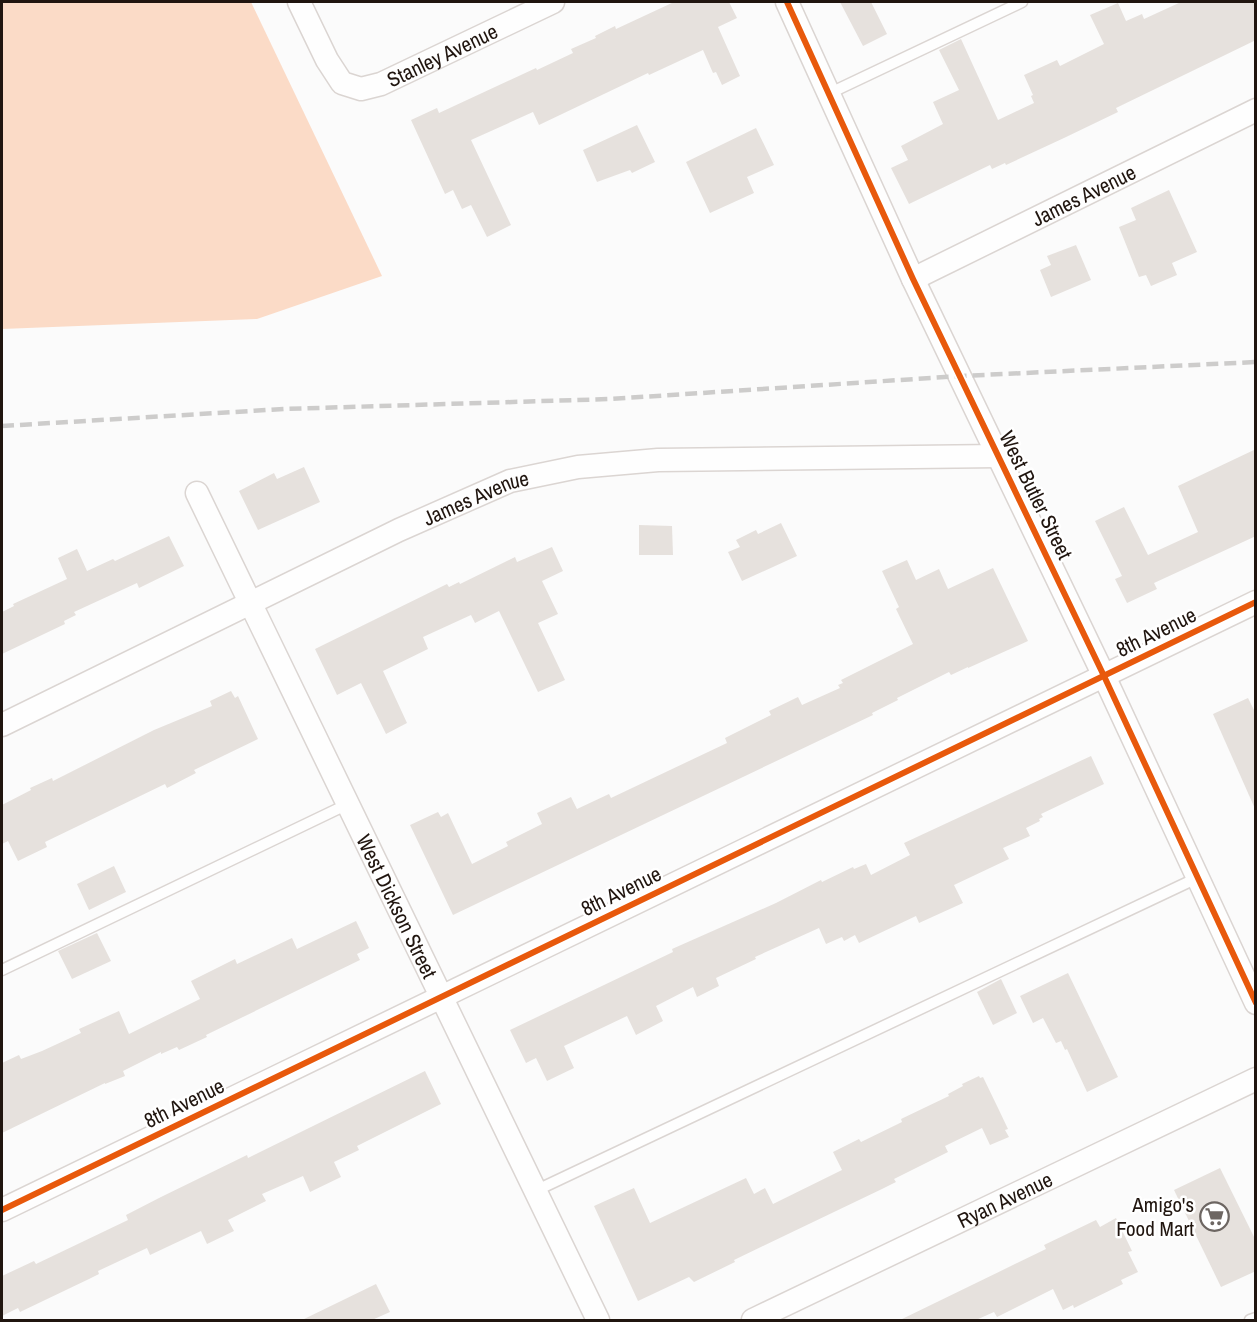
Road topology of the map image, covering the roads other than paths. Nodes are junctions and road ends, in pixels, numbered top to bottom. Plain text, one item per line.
1 (299, 2) edge
2 (553, 2) edge
3 (787, 2) edge
4 (1022, 2) edge
5 (828, 94) junction
6 (1256, 110) edge
7 (913, 279) junction
8 (999, 456) junction
9 (197, 493) dead end
10 (251, 602) junction
11 (1256, 602) edge
12 (1104, 676) junction
13 (2, 725) edge
14 (348, 804) junction
15 (1197, 878) junction
16 (2, 970) edge
17 (442, 997) junction
18 (1256, 1003) edge
19 (1256, 1079) edge
20 (535, 1191) junction
21 (2, 1210) edge
22 (1256, 1318) edge
23 (598, 1320) edge
24 (753, 1320) edge
25 (1250, 1320) edge

1 - 2 street, Stanley Avenue
3 - 5 street, West Butler Street
4 - 5 lane
5 - 7 street, West Butler Street
6 - 7 street, James Avenue
7 - 8 street, West Butler Street
8 - 10 street, James Avenue
8 - 12 street, West Butler Street
9 - 10 street, West Dickson Street
10 - 13 street, James Avenue
10 - 14 street, West Dickson Street
11 - 12 street, 8th Avenue
12 - 15 street, West Butler Street
12 - 17 street, 8th Avenue
14 - 16 lane
14 - 17 street, West Dickson Street
15 - 18 street, West Butler Street
15 - 20 lane
17 - 20 street, West Dickson Street
17 - 21 street, 8th Avenue
19 - 24 street, Ryan Avenue
20 - 23 street, West Dickson Street
22 - 25 lane

